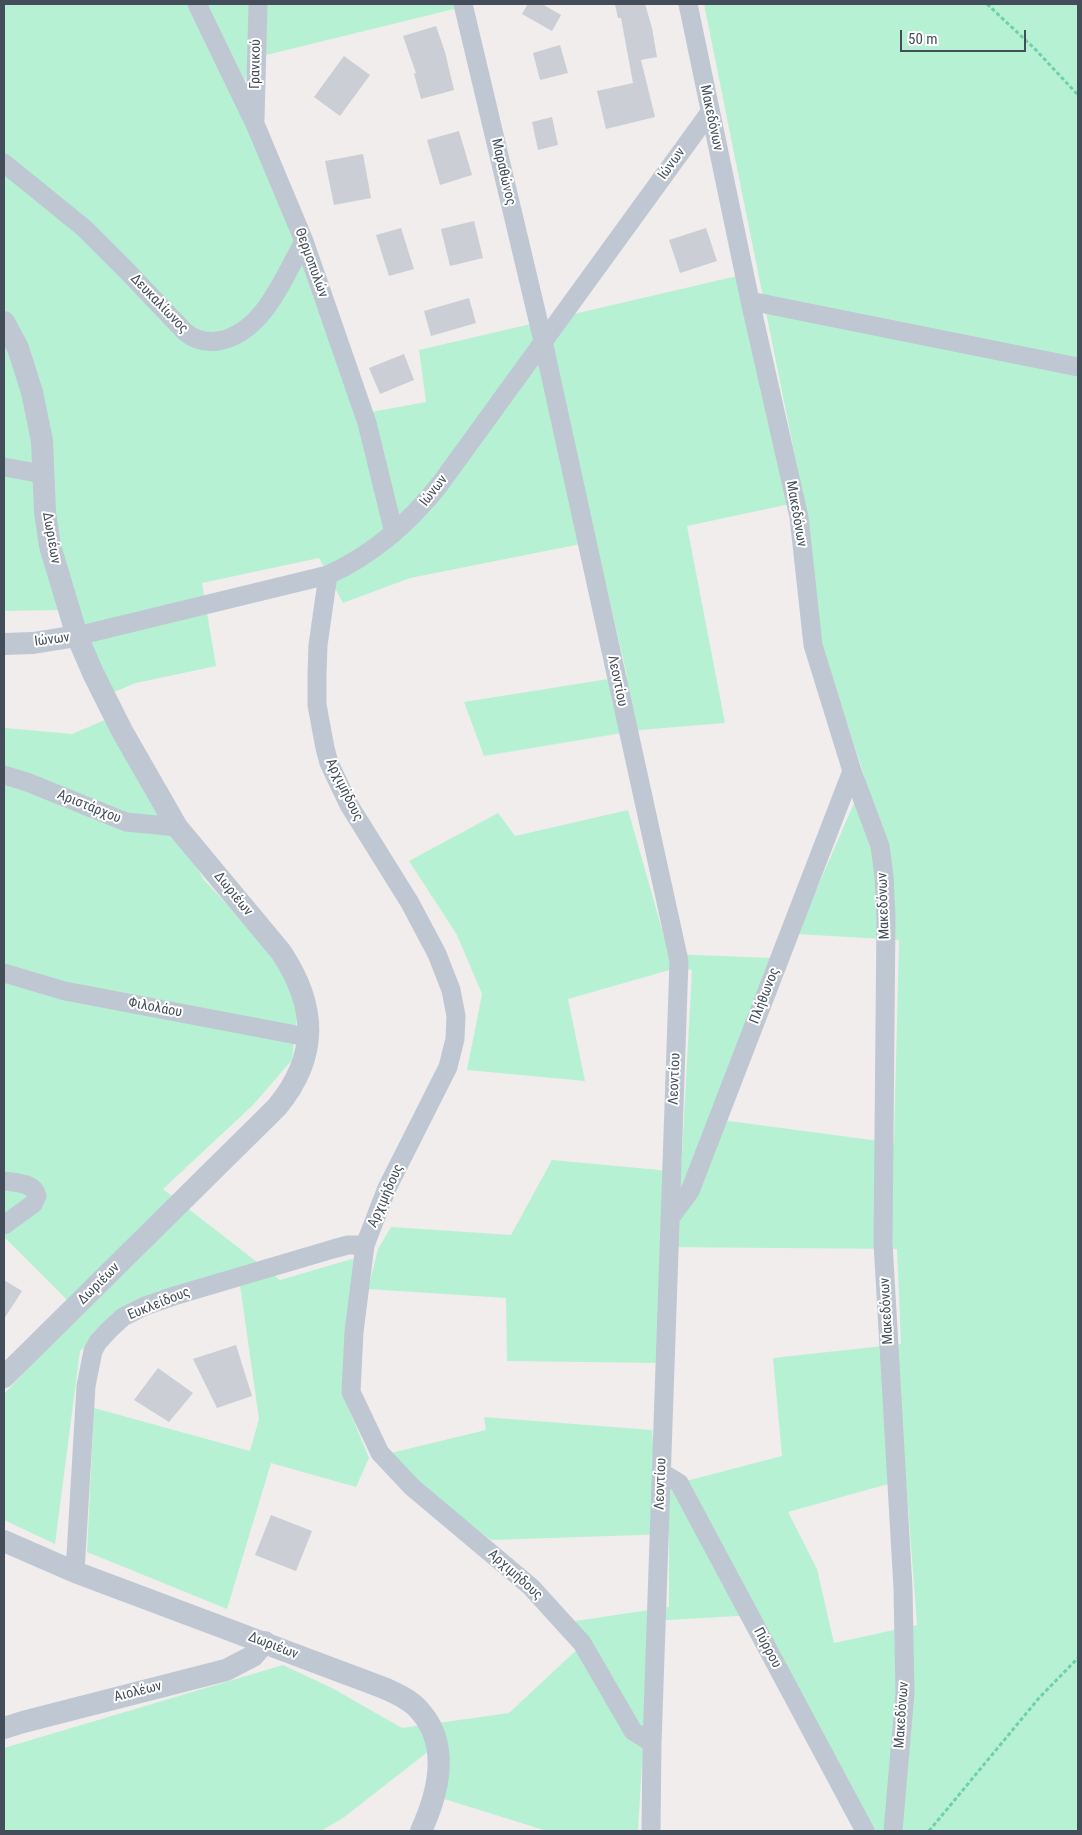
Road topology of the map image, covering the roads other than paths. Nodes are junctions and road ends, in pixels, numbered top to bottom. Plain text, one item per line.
1 (197, 4) edge
2 (258, 4) edge
3 (463, 4) edge
4 (688, 4) edge
5 (710, 112) junction
6 (254, 124) junction
7 (4, 163) edge
8 (304, 241) junction
9 (750, 301) junction
10 (4, 322) edge
11 (543, 341) junction
12 (1078, 367) edge
13 (4, 467) edge
14 (43, 474) junction
15 (394, 533) junction
16 (328, 575) junction
17 (77, 636) junction
18 (4, 644) edge
19 (852, 771) junction
20 (4, 774) edge
21 (177, 827) junction
22 (4, 973) edge
23 (308, 1037) junction
24 (4, 1181) edge
25 (670, 1218) junction
26 (4, 1225) edge
27 (365, 1245) junction
28 (4, 1378) edge
29 (662, 1472) junction
30 (4, 1541) edge
31 (74, 1572) junction
32 (265, 1642) junction
33 (4, 1728) edge
34 (652, 1743) junction
35 (420, 1829) edge
36 (651, 1831) edge
37 (865, 1831) edge
38 (893, 1831) edge

1 - 6 street, Θερμοπυλών
2 - 6 street, Γρανικού
3 - 11 street, Μαραθώνος
4 - 5 street, Μακεδόνων
5 - 9 street, Μακεδόνων
5 - 11 street, Ιώνων
6 - 8 street, Θερμοπυλών
7 - 8 street, Δευκαλίωνος
8 - 15 street, Θερμοπυλών
9 - 12 street
9 - 19 street, Μακεδόνων
10 - 14 street, Δωριέων
11 - 15 street, Ιώνων
11 - 25 street, Λεοντίου
13 - 14 street
14 - 17 street, Δωριέων
15 - 16 street, Ιώνων
16 - 17 street, Ιώνων
16 - 27 street, Αρχιμήδους
17 - 18 street, Ιώνων
17 - 21 street, Δωριέων
19 - 25 street, Πλήθωνος
19 - 38 street, Μακεδόνων
20 - 21 street, Αριστάρχου
21 - 23 street, Δωριέων
22 - 23 street, Φιλολάου
23 - 28 street, Δωριέων
24 - 26 street
25 - 29 street, Λεοντίου
27 - 31 street, Ευκλείδους
27 - 34 street, Αρχιμήδους
29 - 34 street, Λεοντίου
29 - 37 street, Πύρρου
30 - 31 street, Δωριέων
31 - 32 street, Δωριέων
32 - 33 street, Αιολέων
32 - 35 street, Δωριέων
34 - 36 street, Λεοντίου

